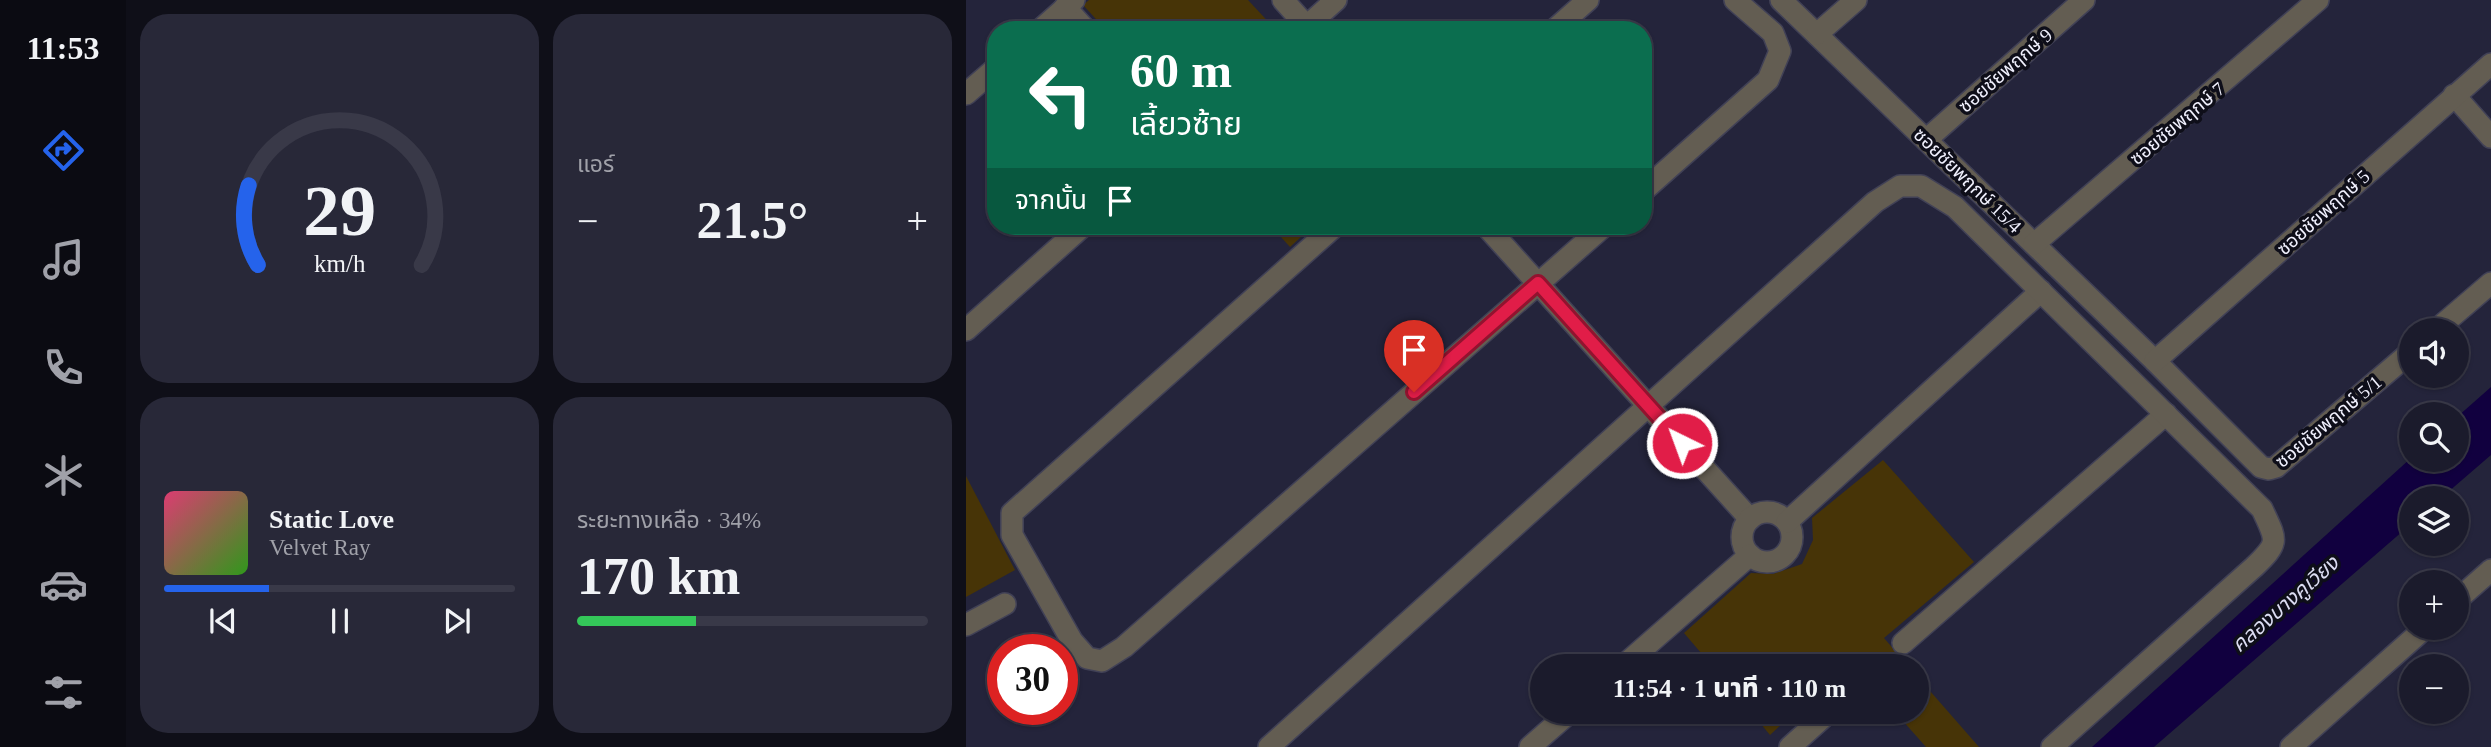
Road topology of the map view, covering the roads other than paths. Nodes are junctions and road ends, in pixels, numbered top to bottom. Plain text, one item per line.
1 (1283, 0) edge
2 (1336, 0) edge
3 (1588, 0) edge
4 (1735, 0) edge
5 (1781, 0) edge
6 (1856, 0) edge
7 (2084, 0) edge
8 (2318, 0) edge
9 (1070, 4) edge
10 (1050, 21) edge
11 (1080, 21) edge
12 (1302, 21) edge
13 (1315, 21) edge
14 (1564, 21) edge
15 (1817, 34) junction
16 (2491, 64) edge
17 (987, 76) edge
18 (966, 94) edge
19 (2455, 95) junction
20 (2491, 137) edge
21 (1926, 139) junction
22 (1652, 183) edge
23 (1073, 235) edge
24 (1325, 235) edge
25 (1494, 235) edge
26 (1594, 235) edge
27 (2034, 244) junction
28 (1538, 283) junction
29 (2491, 283) edge
30 (2041, 291) junction
31 (2450, 318) edge
32 (966, 330) edge
33 (2155, 361) junction
34 (2399, 362) edge
35 (1648, 406) junction
36 (2166, 414) junction
37 (1750, 519) junction
38 (1787, 522) junction
39 (1750, 555) junction
40 (2491, 570) edge
41 (2469, 589) edge
42 (1005, 604) dead end
43 (966, 625) edge
44 (2411, 640) edge
45 (1903, 643) dead end
46 (1637, 654) edge
47 (1557, 724) edge
48 (1816, 724) edge
49 (1269, 747) edge
50 (1531, 747) edge
51 (1790, 747) edge
52 (2052, 747) edge
53 (2291, 747) edge

1 - 12 street
2 - 13 street
3 - 14 street
4 - 22 street
5 - 15 street, ซอยชัยพฤกษ์ 15/4
6 - 15 street
7 - 21 street, ซอยชัยพฤกษ์ 9
8 - 27 street, ซอยชัยพฤกษ์ 7
9 - 10 street
9 - 11 street
15 - 21 street, ซอยชัยพฤกษ์ 15/4
16 - 19 street, ซอยชัยพฤกษ์ 5
17 - 18 street
19 - 20 street
19 - 33 street, ซอยชัยพฤกษ์ 5
21 - 27 street, ซอยชัยพฤกษ์ 15/4
23 - 32 street
24 - 28 street
25 - 28 street
26 - 28 street
27 - 33 street, ซอยชัยพฤกษ์ 15/4
28 - 35 street
29 - 31 street
30 - 35 street
30 - 36 street
30 - 38 street
33 - 34 street, ซอยชัยพฤกษ์ 5/1
35 - 37 street
35 - 49 street
36 - 45 street
36 - 52 street
37 - 38 street
37 - 39 street
38 - 39 street
39 - 46 street
40 - 41 street
42 - 43 street
44 - 53 street
47 - 50 street
48 - 51 street

